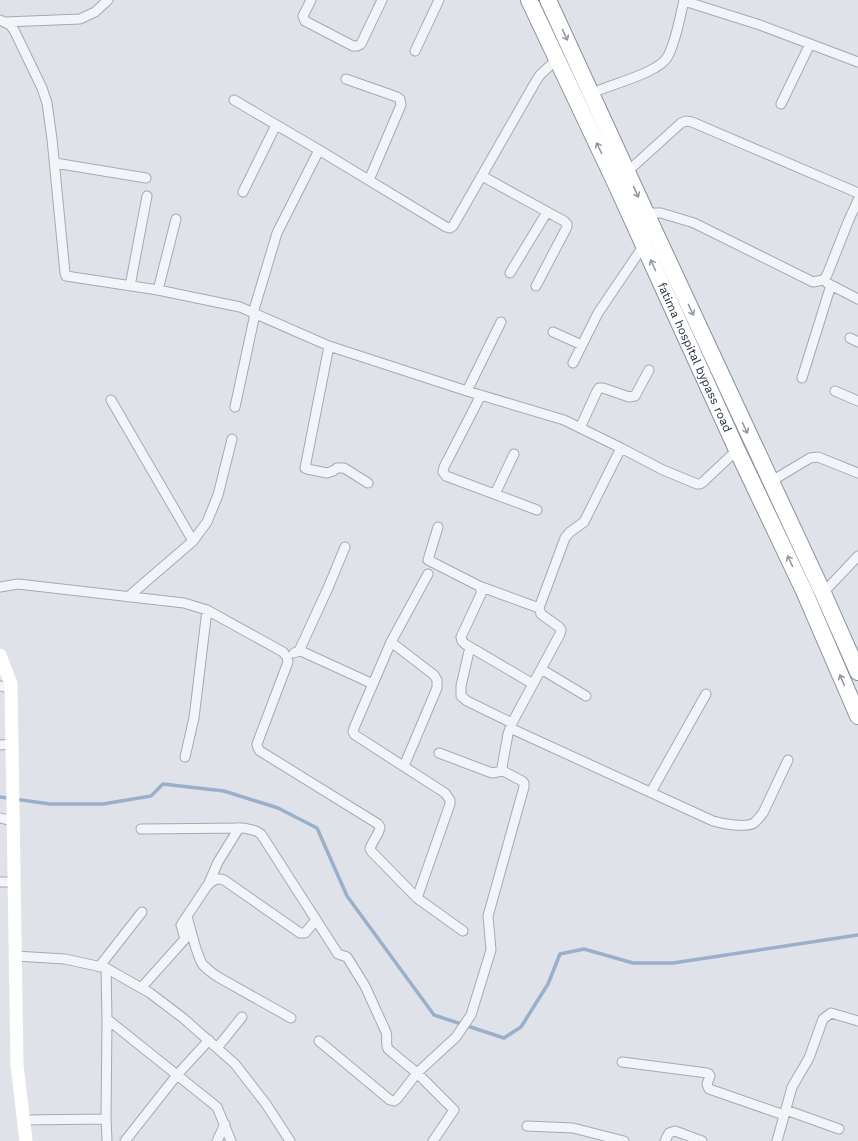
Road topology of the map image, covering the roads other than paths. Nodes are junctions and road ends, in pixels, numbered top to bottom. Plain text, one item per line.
1 (108, 0) edge
2 (311, 0) edge
3 (382, 0) edge
4 (439, 0) edge
5 (529, 0) edge
6 (548, 0) edge
7 (684, 0) edge
8 (2, 21) edge
9 (810, 44) junction
10 (415, 51) dead end
11 (557, 59) junction
12 (858, 62) edge
13 (346, 78) dead end
14 (591, 94) junction
15 (234, 100) dead end
16 (577, 102) junction
17 (781, 104) dead end
18 (276, 125) junction
19 (319, 150) junction
20 (54, 163) junction
21 (627, 172) junction
22 (482, 176) junction
23 (146, 178) dead end
24 (369, 180) junction
25 (243, 192) dead end
26 (858, 193) edge
27 (147, 196) dead end
28 (858, 200) edge
29 (547, 212) junction
30 (646, 213) junction
31 (176, 219) dead end
32 (644, 245) junction
33 (510, 273) dead end
34 (823, 280) junction
35 (130, 286) junction
36 (536, 286) dead end
37 (831, 286) junction
38 (158, 290) junction
39 (858, 299) edge
40 (254, 313) junction
41 (501, 322) dead end
42 (553, 332) dead end
43 (582, 345) junction
44 (329, 346) junction
45 (573, 363) dead end
46 (648, 370) dead end
47 (802, 378) dead end
48 (467, 391) junction
49 (835, 391) dead end
50 (481, 395) junction
51 (111, 400) dead end
52 (858, 401) edge
53 (234, 407) dead end
54 (736, 408) junction
55 (721, 415) junction
56 (580, 428) junction
57 (232, 439) dead end
58 (621, 448) junction
59 (737, 450) junction
60 (514, 454) dead end
61 (858, 473) edge
62 (770, 482) junction
63 (368, 483) dead end
64 (495, 494) junction
65 (537, 510) dead end
66 (438, 527) dead end
67 (192, 541) junction
68 (345, 547) dead end
69 (858, 556) edge
70 (428, 574) dead end
71 (479, 586) junction
72 (0, 587) edge
73 (823, 593) junction
74 (128, 597) junction
75 (539, 608) junction
76 (206, 610) junction
77 (391, 642) junction
78 (470, 647) junction
79 (299, 651) junction
80 (0, 655) edge
81 (287, 657) junction
82 (542, 669) junction
83 (858, 672) edge
84 (373, 684) junction
85 (533, 684) junction
86 (5, 687) edge
87 (706, 694) dead end
88 (586, 696) dead end
89 (858, 716) edge
90 (511, 725) junction
91 (5, 744) edge
92 (439, 753) dead end
93 (185, 757) dead end
94 (788, 760) dead end
95 (404, 766) junction
96 (503, 771) junction
97 (651, 792) junction
98 (8, 819) edge
99 (239, 828) junction
100 (141, 829) dead end
101 (0, 882) edge
102 (14, 882) junction
103 (207, 886) junction
104 (416, 898) junction
105 (142, 912) dead end
106 (187, 916) junction
107 (316, 920) junction
108 (463, 931) dead end
109 (15, 956) junction
110 (102, 968) junction
111 (141, 988) junction
112 (242, 1017) dead end
113 (291, 1018) dead end
114 (107, 1019) junction
115 (858, 1020) edge
116 (209, 1040) junction
117 (319, 1041) dead end
118 (217, 1048) junction
119 (622, 1062) dead end
120 (417, 1073) junction
121 (177, 1075) junction
122 (785, 1113) junction
123 (106, 1119) junction
124 (24, 1120) junction
125 (225, 1124) junction
126 (527, 1126) dead end
127 (839, 1129) dead end
128 (26, 1141) edge
129 (107, 1141) edge
130 (125, 1141) edge
131 (216, 1141) edge
132 (231, 1141) edge
133 (290, 1141) edge
134 (433, 1141) edge
135 (624, 1141) edge
136 (665, 1141) edge
137 (702, 1141) edge
138 (777, 1141) edge

1 - 8 street
2 - 3 street
4 - 10 street
5 - 11 highway, fatima hospital bypass road
6 -> 14 highway, fatima hospital bypass road
7 - 9 street
7 - 14 street
8 - 20 street
9 - 12 street
9 - 17 street
11 - 16 highway, fatima hospital bypass road
11 - 22 street
13 - 24 street
14 - 16 street
14 - 21 highway, fatima hospital bypass road
15 - 18 street
32 -> 16 highway, fatima hospital bypass road
18 - 19 street
18 - 25 street
19 - 24 street
19 - 40 street
20 - 23 street
20 - 35 street
21 - 26 street
21 -> 30 highway, fatima hospital bypass road
22 - 24 street
22 - 29 street
27 - 35 street
28 - 34 street
29 - 33 street
29 - 36 street
30 - 34 street
30 -> 54 highway, fatima hospital bypass road
31 - 38 street
32 - 43 street
55 -> 32 highway, fatima hospital bypass road
34 - 37 street
35 - 38 street
37 - 39 street
37 - 47 street
38 - 40 street
40 - 44 street
40 - 53 street
41 - 48 street
42 - 43 street
43 - 45 street
44 - 48 street
44 - 63 street
46 - 56 street
48 - 50 street
49 - 52 street
50 - 56 street
50 - 64 street
51 - 67 street
54 - 55 highway
54 -> 62 highway, fatima hospital bypass road
55 - 59 highway, fatima hospital bypass road
56 - 58 street
57 - 67 street
58 - 59 street
58 - 75 street
89 -> 59 highway, fatima hospital bypass road
60 - 64 street
61 - 62 street
62 - 73 highway, fatima hospital bypass road
64 - 65 street
66 - 71 street
67 - 74 street
68 - 79 street
69 - 73 street
70 - 77 street
71 - 75 street
71 - 78 street
72 - 74 street
73 - 83 highway, fatima hospital bypass road
74 - 76 street
75 - 82 street
76 - 81 street
76 - 93 street
77 - 84 street
77 - 95 street
78 - 85 street
78 - 90 street
79 - 81 street
79 - 84 street
80 - 86 main road
81 - 104 street
82 - 85 street
82 - 88 street
84 - 95 street
85 - 90 street
86 - 91 main road
87 - 97 street
90 - 96 street
90 - 97 street
91 - 98 main road
92 - 96 street
94 - 97 street
95 - 104 street
96 - 120 street
98 - 102 main road
99 - 100 street
99 - 103 street
99 - 107 street
101 - 102 street
102 - 109 main road
103 - 106 street
103 - 107 street
104 - 108 street
105 - 110 street
106 - 111 street
106 - 113 street
107 - 120 street
109 - 110 street
109 - 124 main road
110 - 111 street
110 - 114 street
111 - 116 street
112 - 118 street
114 - 121 street
114 - 123 street
115 - 122 street
116 - 118 street
116 - 121 street
117 - 120 street
118 - 133 street
119 - 122 street
120 - 134 street
121 - 125 street
121 - 130 street
122 - 127 street
122 - 138 street
123 - 124 street
123 - 129 street
124 - 128 main road
125 - 131 street
125 - 132 street
126 - 135 street
136 - 137 street

